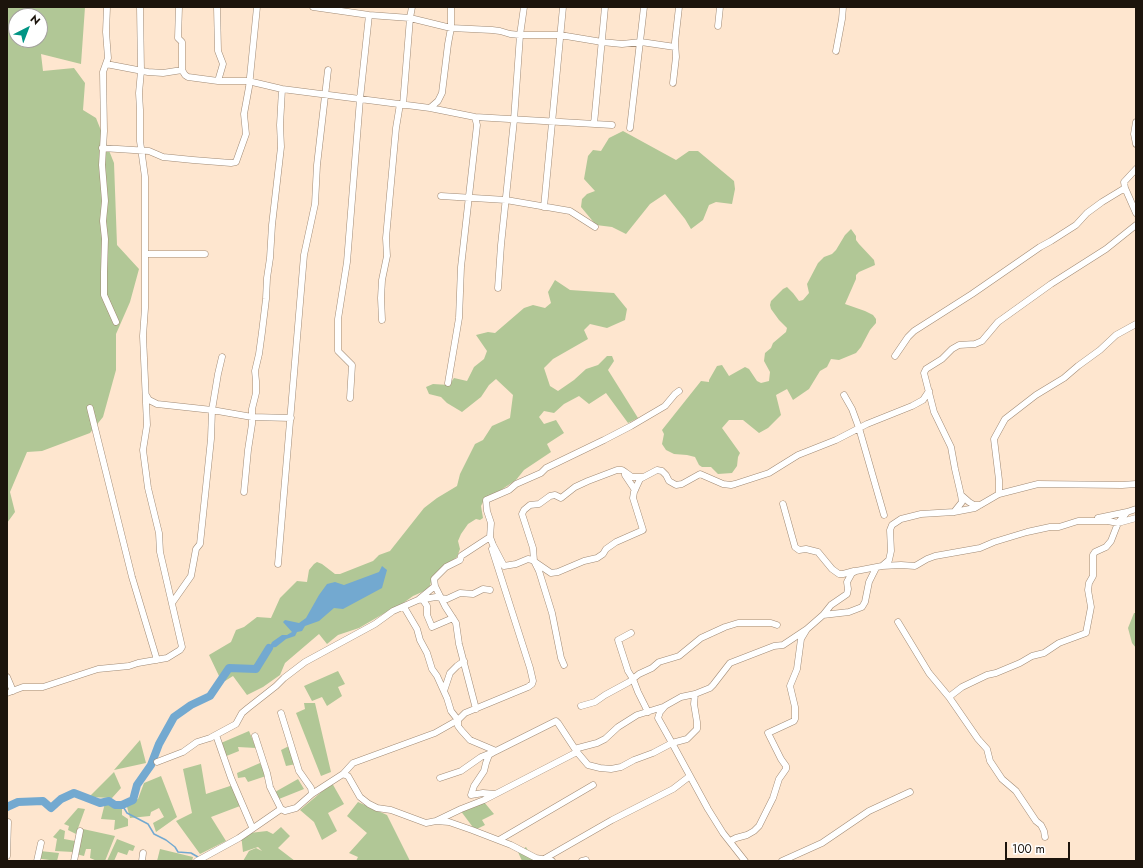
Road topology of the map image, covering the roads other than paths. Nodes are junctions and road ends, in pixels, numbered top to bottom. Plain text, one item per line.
1 (107, 7) edge
2 (140, 7) edge
3 (179, 7) edge
4 (217, 7) edge
5 (256, 7) edge
6 (313, 7) edge
7 (412, 7) edge
8 (451, 7) edge
9 (524, 7) edge
10 (563, 7) edge
11 (605, 7) edge
12 (644, 7) edge
13 (679, 7) edge
14 (720, 7) edge
15 (843, 7) edge
16 (369, 15) junction
17 (410, 18) junction
18 (718, 26) dead end
19 (451, 28) junction
20 (520, 35) junction
21 (560, 35) junction
22 (602, 42) junction
23 (641, 42) junction
24 (675, 47) junction
25 (836, 51) dead end
26 (106, 64) junction
27 (182, 70) junction
28 (328, 70) dead end
29 (141, 71) junction
30 (218, 81) junction
31 (248, 81) junction
32 (673, 83) dead end
33 (282, 88) junction
34 (325, 94) junction
35 (360, 99) junction
36 (402, 104) junction
37 (430, 108) junction
38 (475, 117) junction
39 (514, 120) junction
40 (553, 122) junction
41 (1136, 122) edge
42 (594, 124) junction
43 (612, 125) dead end
44 (630, 128) dead end
45 (1136, 144) edge
46 (102, 148) junction
47 (142, 151) junction
48 (1136, 169) edge
49 (1125, 188) junction
50 (440, 196) dead end
51 (470, 197) junction
52 (506, 200) junction
53 (544, 207) junction
54 (1136, 213) edge
55 (1136, 224) edge
56 (595, 227) dead end
57 (146, 254) junction
58 (205, 254) dead end
59 (498, 288) dead end
60 (382, 320) dead end
61 (116, 322) dead end
62 (1136, 324) edge
63 (895, 356) dead end
64 (222, 357) dead end
65 (448, 383) dead end
66 (679, 391) dead end
67 (928, 391) junction
68 (146, 395) junction
69 (844, 395) dead end
70 (350, 398) dead end
71 (90, 408) dead end
72 (212, 410) junction
73 (252, 417) junction
74 (291, 418) junction
75 (859, 428) junction
76 (625, 472) junction
77 (642, 477) junction
78 (1136, 484) edge
79 (635, 490) junction
80 (244, 492) dead end
81 (999, 494) junction
82 (961, 495) junction
83 (783, 504) dead end
84 (980, 505) junction
85 (1136, 509) edge
86 (954, 512) junction
87 (1127, 512) junction
88 (884, 515) dead end
89 (1136, 518) edge
90 (1088, 521) junction
91 (1118, 523) junction
92 (489, 538) junction
93 (534, 561) junction
94 (278, 564) dead end
95 (879, 567) junction
96 (856, 571) junction
97 (435, 586) junction
98 (490, 590) dead end
99 (442, 598) junction
100 (421, 600) junction
101 (172, 602) junction
102 (404, 607) junction
103 (823, 615) junction
104 (453, 618) junction
105 (898, 622) dead end
106 (777, 625) dead end
107 (807, 629) junction
108 (630, 633) dead end
109 (157, 660) junction
110 (464, 661) junction
111 (564, 665) dead end
112 (7, 677) edge
113 (633, 679) junction
114 (444, 691) junction
115 (10, 692) edge
116 (695, 694) junction
117 (949, 697) junction
118 (581, 706) dead end
119 (665, 706) junction
120 (476, 709) junction
121 (648, 712) junction
122 (281, 713) dead end
123 (458, 720) junction
124 (216, 735) junction
125 (255, 736) dead end
126 (672, 743) junction
127 (496, 751) junction
128 (577, 752) junction
129 (157, 762) dead end
130 (343, 774) junction
131 (690, 776) junction
132 (440, 778) dead end
133 (593, 785) dead end
134 (910, 792) dead end
135 (498, 793) junction
136 (312, 794) junction
137 (281, 809) junction
138 (436, 820) junction
139 (8, 822) edge
140 (252, 828) junction
141 (80, 831) dead end
142 (1045, 837) dead end
143 (499, 840) junction
144 (730, 841) junction
145 (41, 844) dead end
146 (143, 853) dead end
147 (7, 856) edge
148 (544, 859) junction
149 (38, 861) edge
150 (74, 861) edge
151 (142, 861) edge
152 (197, 861) edge
153 (552, 861) edge
154 (745, 861) edge
155 (782, 861) edge

1 - 26 street
2 - 29 street
3 - 27 street
4 - 30 street
5 - 31 street
6 - 16 street
7 - 17 street
8 - 19 street
9 - 20 street
10 - 21 street
11 - 22 street
12 - 23 street
13 - 24 street
14 - 18 street
15 - 25 street
16 - 17 street
16 - 35 street
17 - 19 street
17 - 36 street
19 - 20 street
19 - 37 street
20 - 21 street
20 - 39 street
21 - 22 street
21 - 40 street
22 - 23 street
22 - 42 street
23 - 24 street
23 - 44 street
24 - 32 street
26 - 29 street
26 - 46 street
27 - 29 street
27 - 30 street
28 - 34 street
29 - 47 street
30 - 31 street
31 - 33 street
31 - 47 street
33 - 34 street
33 - 73 street
34 - 35 street
34 - 74 street
35 - 36 street
35 - 70 street
36 - 37 street
36 - 60 street
37 - 38 street
38 - 39 street
38 - 51 street
39 - 40 street
39 - 52 street
40 - 42 street
40 - 53 street
41 - 45 street
42 - 43 street
46 - 47 street
46 - 61 street
47 - 57 street
48 - 49 street
49 - 54 street
49 - 63 street
50 - 51 street
51 - 52 street
51 - 65 street
52 - 53 street
52 - 59 street
53 - 56 street
55 - 67 street
57 - 58 street
57 - 68 street
62 - 81 street
64 - 72 street
66 - 92 street
67 - 75 street
67 - 82 street
68 - 72 street
68 - 101 street
69 - 75 street
71 - 109 street
72 - 73 street
72 - 101 street
73 - 74 street
73 - 80 street
74 - 94 street
75 - 77 street
75 - 88 street
76 - 77 street
76 - 79 street
76 - 93 street
77 - 79 street
78 - 81 street
79 - 93 street
81 - 84 street
82 - 84 street
82 - 86 street
83 - 96 street
84 - 86 street
85 - 87 street
86 - 95 street
87 - 90 street
87 - 91 street
89 - 91 street
90 - 91 street
90 - 95 street
91 - 117 street
92 - 93 street
92 - 97 street
92 - 120 street
93 - 111 street
95 - 96 street
95 - 103 street
96 - 103 street
97 - 99 street
97 - 100 street
98 - 99 street
99 - 100 street
99 - 104 street
100 - 102 street
100 - 104 street
101 - 109 street
102 - 114 street
102 - 124 street
103 - 107 street
104 - 110 street
105 - 117 street
106 - 113 street
107 - 116 street
107 - 144 street
108 - 113 street
109 - 115 street
110 - 114 street
110 - 120 street
112 - 115 street
113 - 118 street
113 - 121 street
114 - 123 street
116 - 119 street
116 - 126 street
117 - 142 street
119 - 121 street
119 - 126 street
120 - 123 street
121 - 128 street
122 - 136 street
123 - 127 street
123 - 130 street
124 - 129 street
124 - 140 street
125 - 137 street
126 - 128 street
126 - 131 street
127 - 128 street
127 - 132 street
127 - 135 street
128 - 135 street
130 - 136 street
130 - 138 street
131 - 144 street
131 - 148 street
133 - 143 street
134 - 155 street
135 - 138 street
136 - 137 street
137 - 140 street
138 - 143 street
139 - 147 street
140 - 152 street
141 - 150 street
143 - 148 street
144 - 154 street
145 - 149 street
146 - 151 street
148 - 153 street

